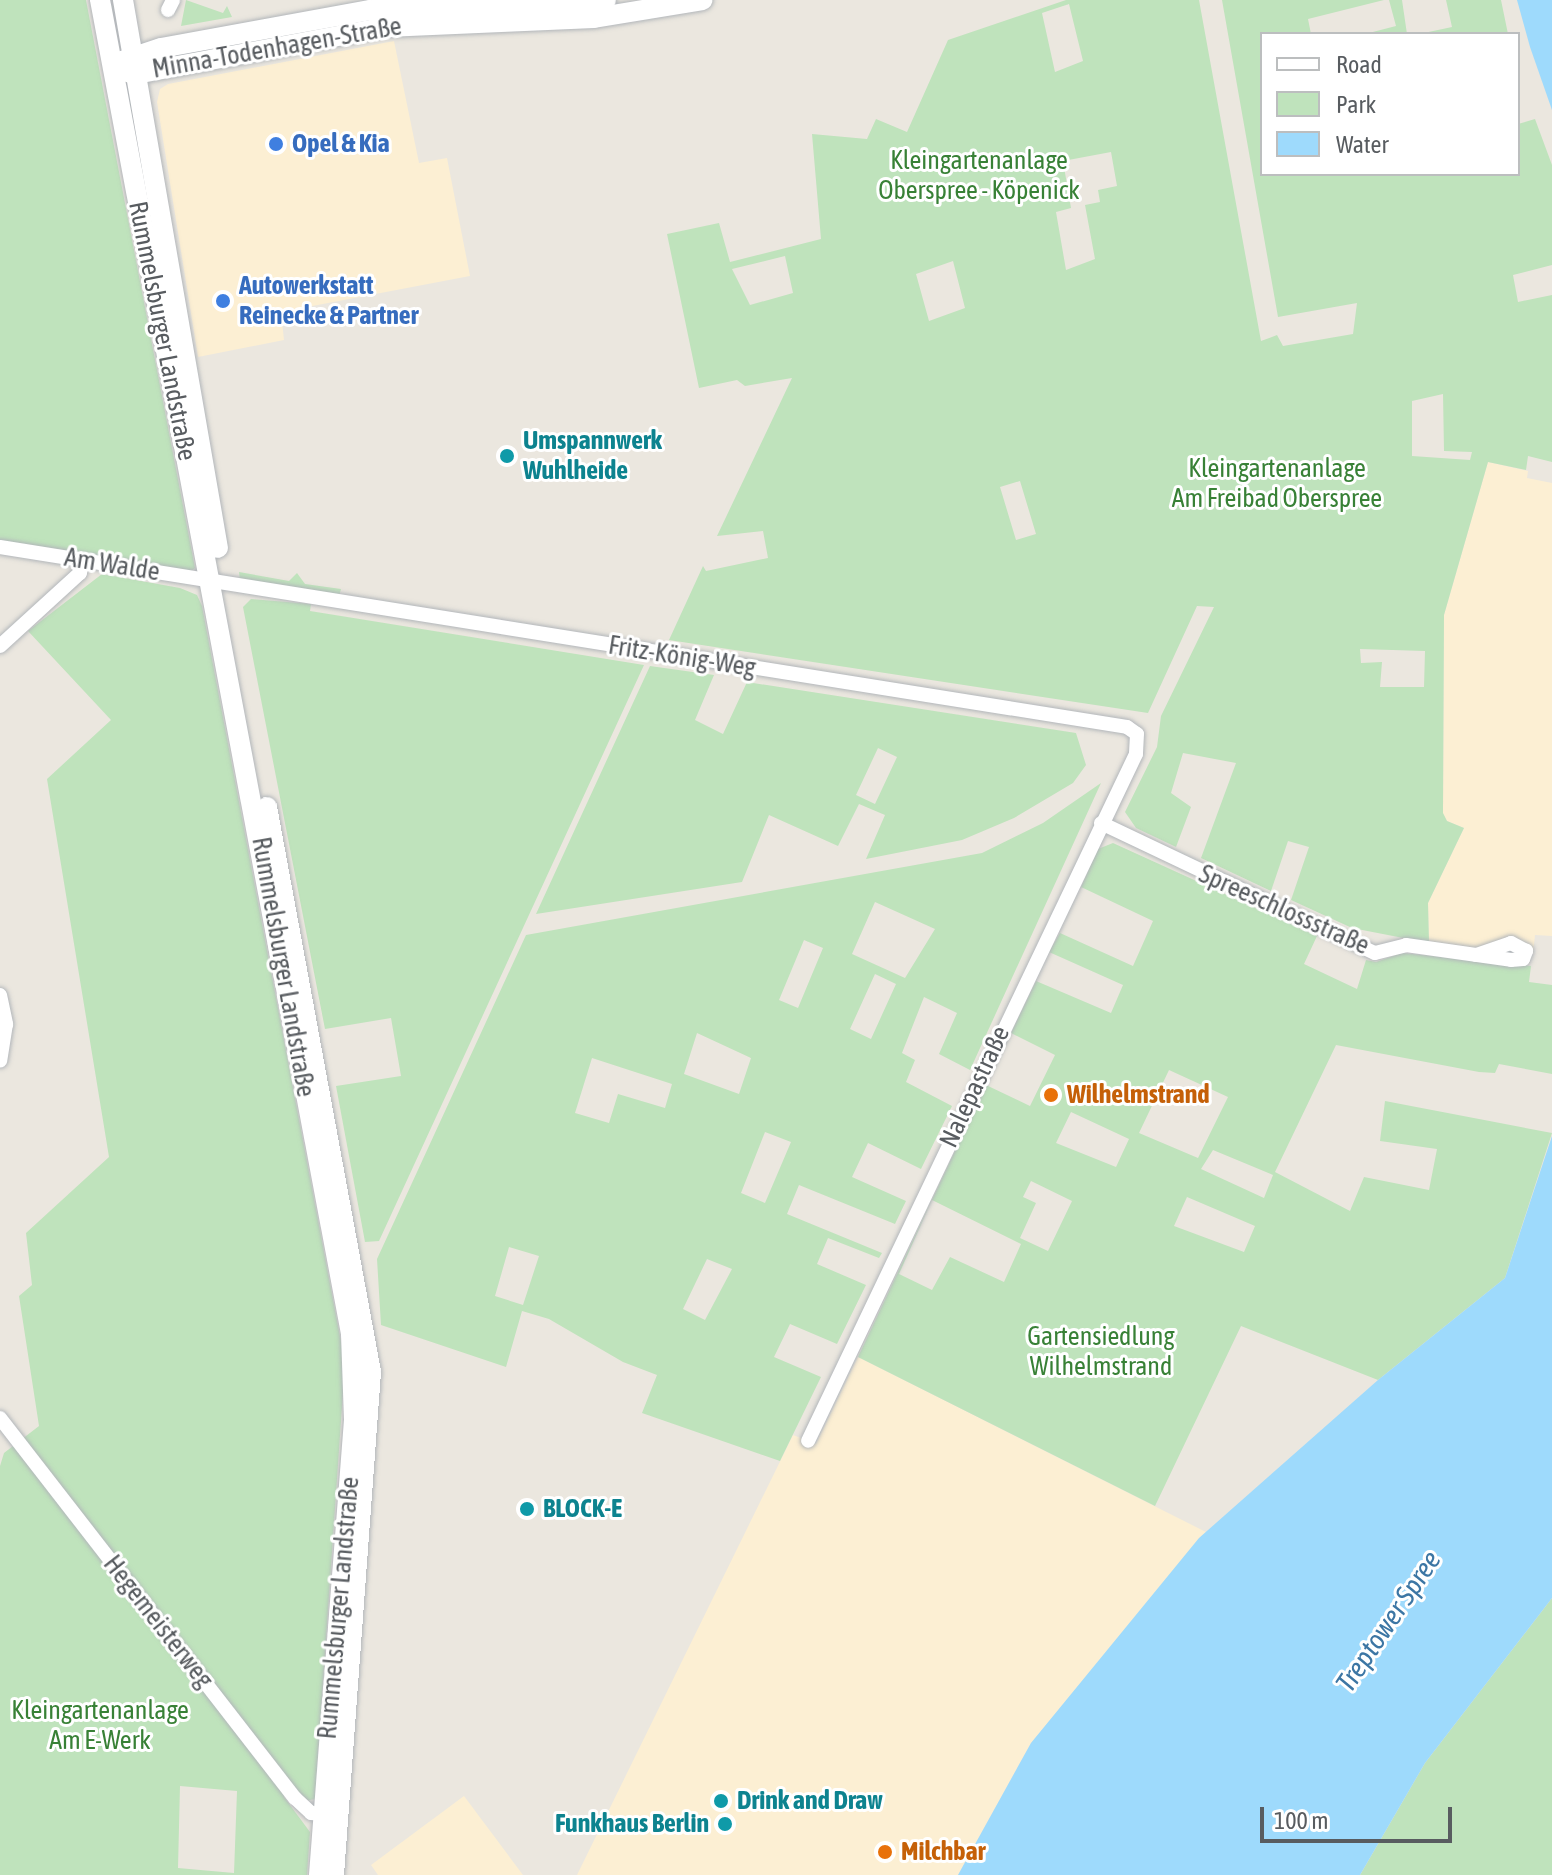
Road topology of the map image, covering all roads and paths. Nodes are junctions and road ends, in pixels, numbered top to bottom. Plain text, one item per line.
1 (100, 0) edge
2 (123, 0) edge
3 (606, 0) edge
4 (703, 0) edge
5 (134, 64) junction
6 (112, 68) junction
7 (0, 547) edge
8 (82, 560) junction
9 (218, 583) junction
10 (0, 646) edge
11 (1137, 734) joint
12 (1101, 823) junction
13 (1476, 955) dead end
14 (0, 995) edge
15 (0, 1061) edge
16 (0, 1418) edge
17 (808, 1441) dead end
18 (323, 1814) junction
19 (319, 1875) edge
20 (334, 1875) edge

1 - 6 main road, Rummelsburger Landstraße
2 - 5 main road, Rummelsburger Landstraße
3 - 5 main road, Minna-Todenhagen-Straße
4 - 5 main road, Minna-Todenhagen-Straße
5 - 6 main road, Minna-Todenhagen-Straße
5 - 9 main road, Rummelsburger Landstraße
6 - 9 main road, Rummelsburger Landstraße
7 - 8 street, Am Walde
8 - 9 street, Am Walde
8 - 10 street
9 - 11 street, Fritz-König-Weg
9 - 18 main road, Rummelsburger Landstraße
9 - 20 main road, Rummelsburger Landstraße
11 - 12 street, Nalepastraße
12 - 13 street, Spreeschlossstraße
12 - 17 street, Nalepastraße
14 - 15 street
16 - 18 street, Hegemeisterweg
18 - 19 main road, Rummelsburger Landstraße

